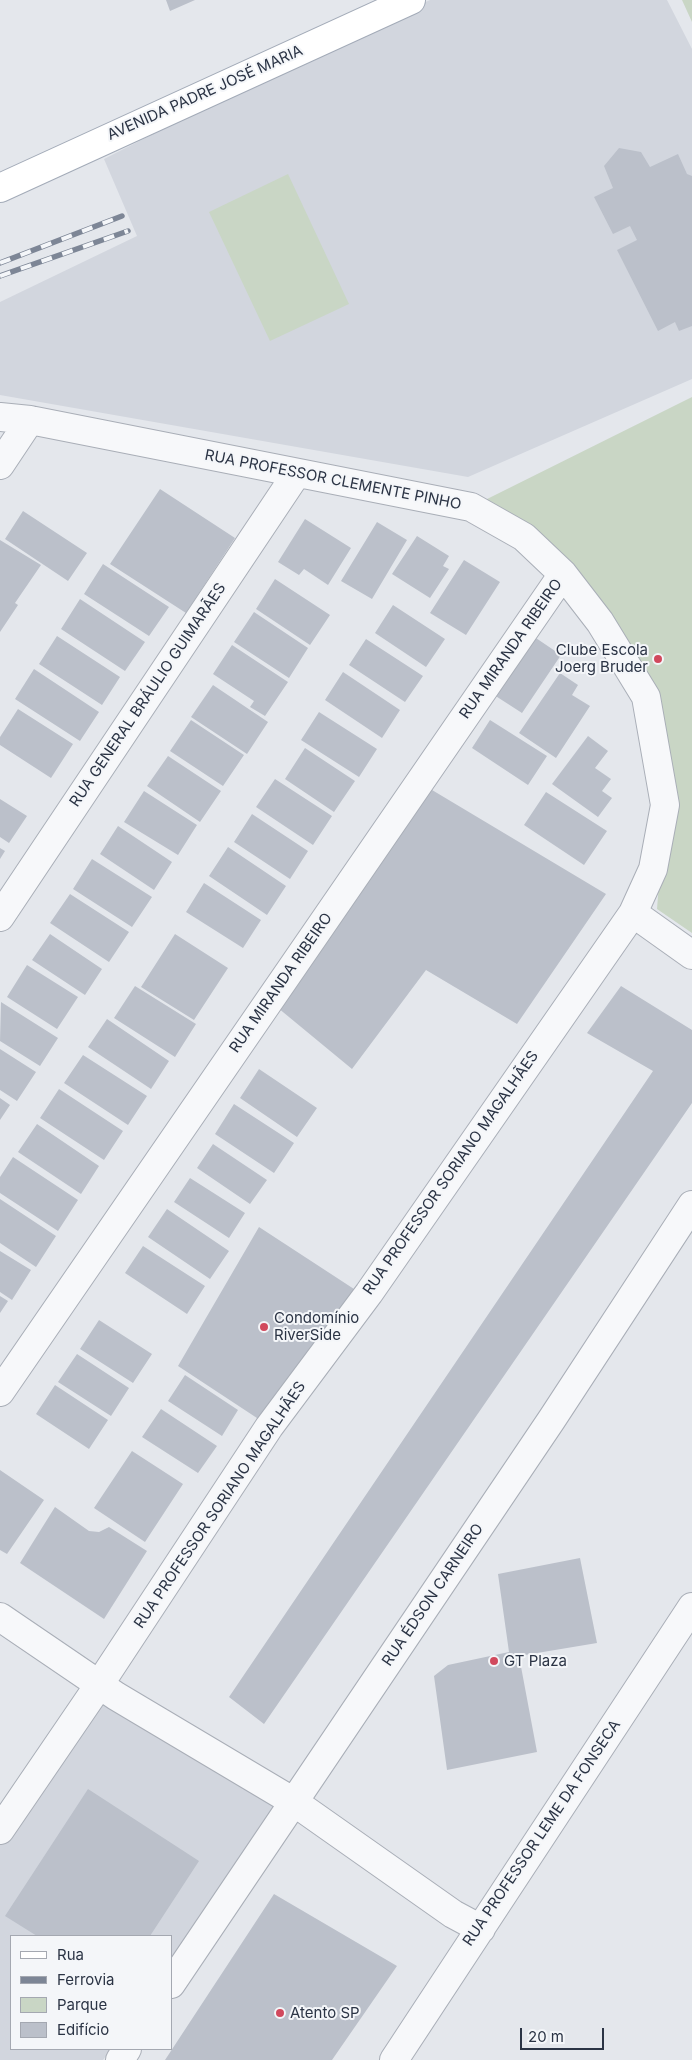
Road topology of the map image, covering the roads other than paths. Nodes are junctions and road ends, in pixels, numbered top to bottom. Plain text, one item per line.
1 (411, 0) edge
2 (0, 188) edge
3 (0, 417) edge
4 (30, 420) junction
5 (0, 465) edge
6 (297, 473) junction
7 (563, 574) junction
8 (633, 913) junction
9 (0, 917) edge
10 (692, 955) edge
11 (692, 1205) edge
12 (0, 1392) edge
13 (692, 1607) edge
14 (0, 1617) edge
15 (99, 1684) junction
16 (294, 1802) junction
17 (0, 1830) edge
18 (481, 1930) junction
19 (172, 1983) edge
20 (394, 2060) edge

1 - 2 main road, AVENIDA PADRE JOSÉ MARIA
3 - 4 street, RUA PROFESSOR CLEMENTE PINHO
4 - 5 street
4 - 6 street, RUA PROFESSOR CLEMENTE PINHO
6 - 7 street, RUA PROFESSOR CLEMENTE PINHO
6 - 9 street, RUA GENERAL BRÁULIO GUIMARÃES
7 - 8 street, RUA PROFESSOR CLEMENTE PINHO
7 - 12 street, RUA MIRANDA RIBEIRO
8 - 10 street
8 - 15 street, RUA PROFESSOR SORIANO MAGALHÃES
11 - 16 street, RUA ÉDSON CARNEIRO
13 - 18 street, RUA PROFESSOR LEME DA FONSECA
14 - 15 street
15 - 16 street
15 - 17 street, RUA PROFESSOR SORIANO MAGALHÃES
16 - 18 street
16 - 19 street, RUA ÉDSON CARNEIRO
18 - 20 street, RUA PROFESSOR LEME DA FONSECA

